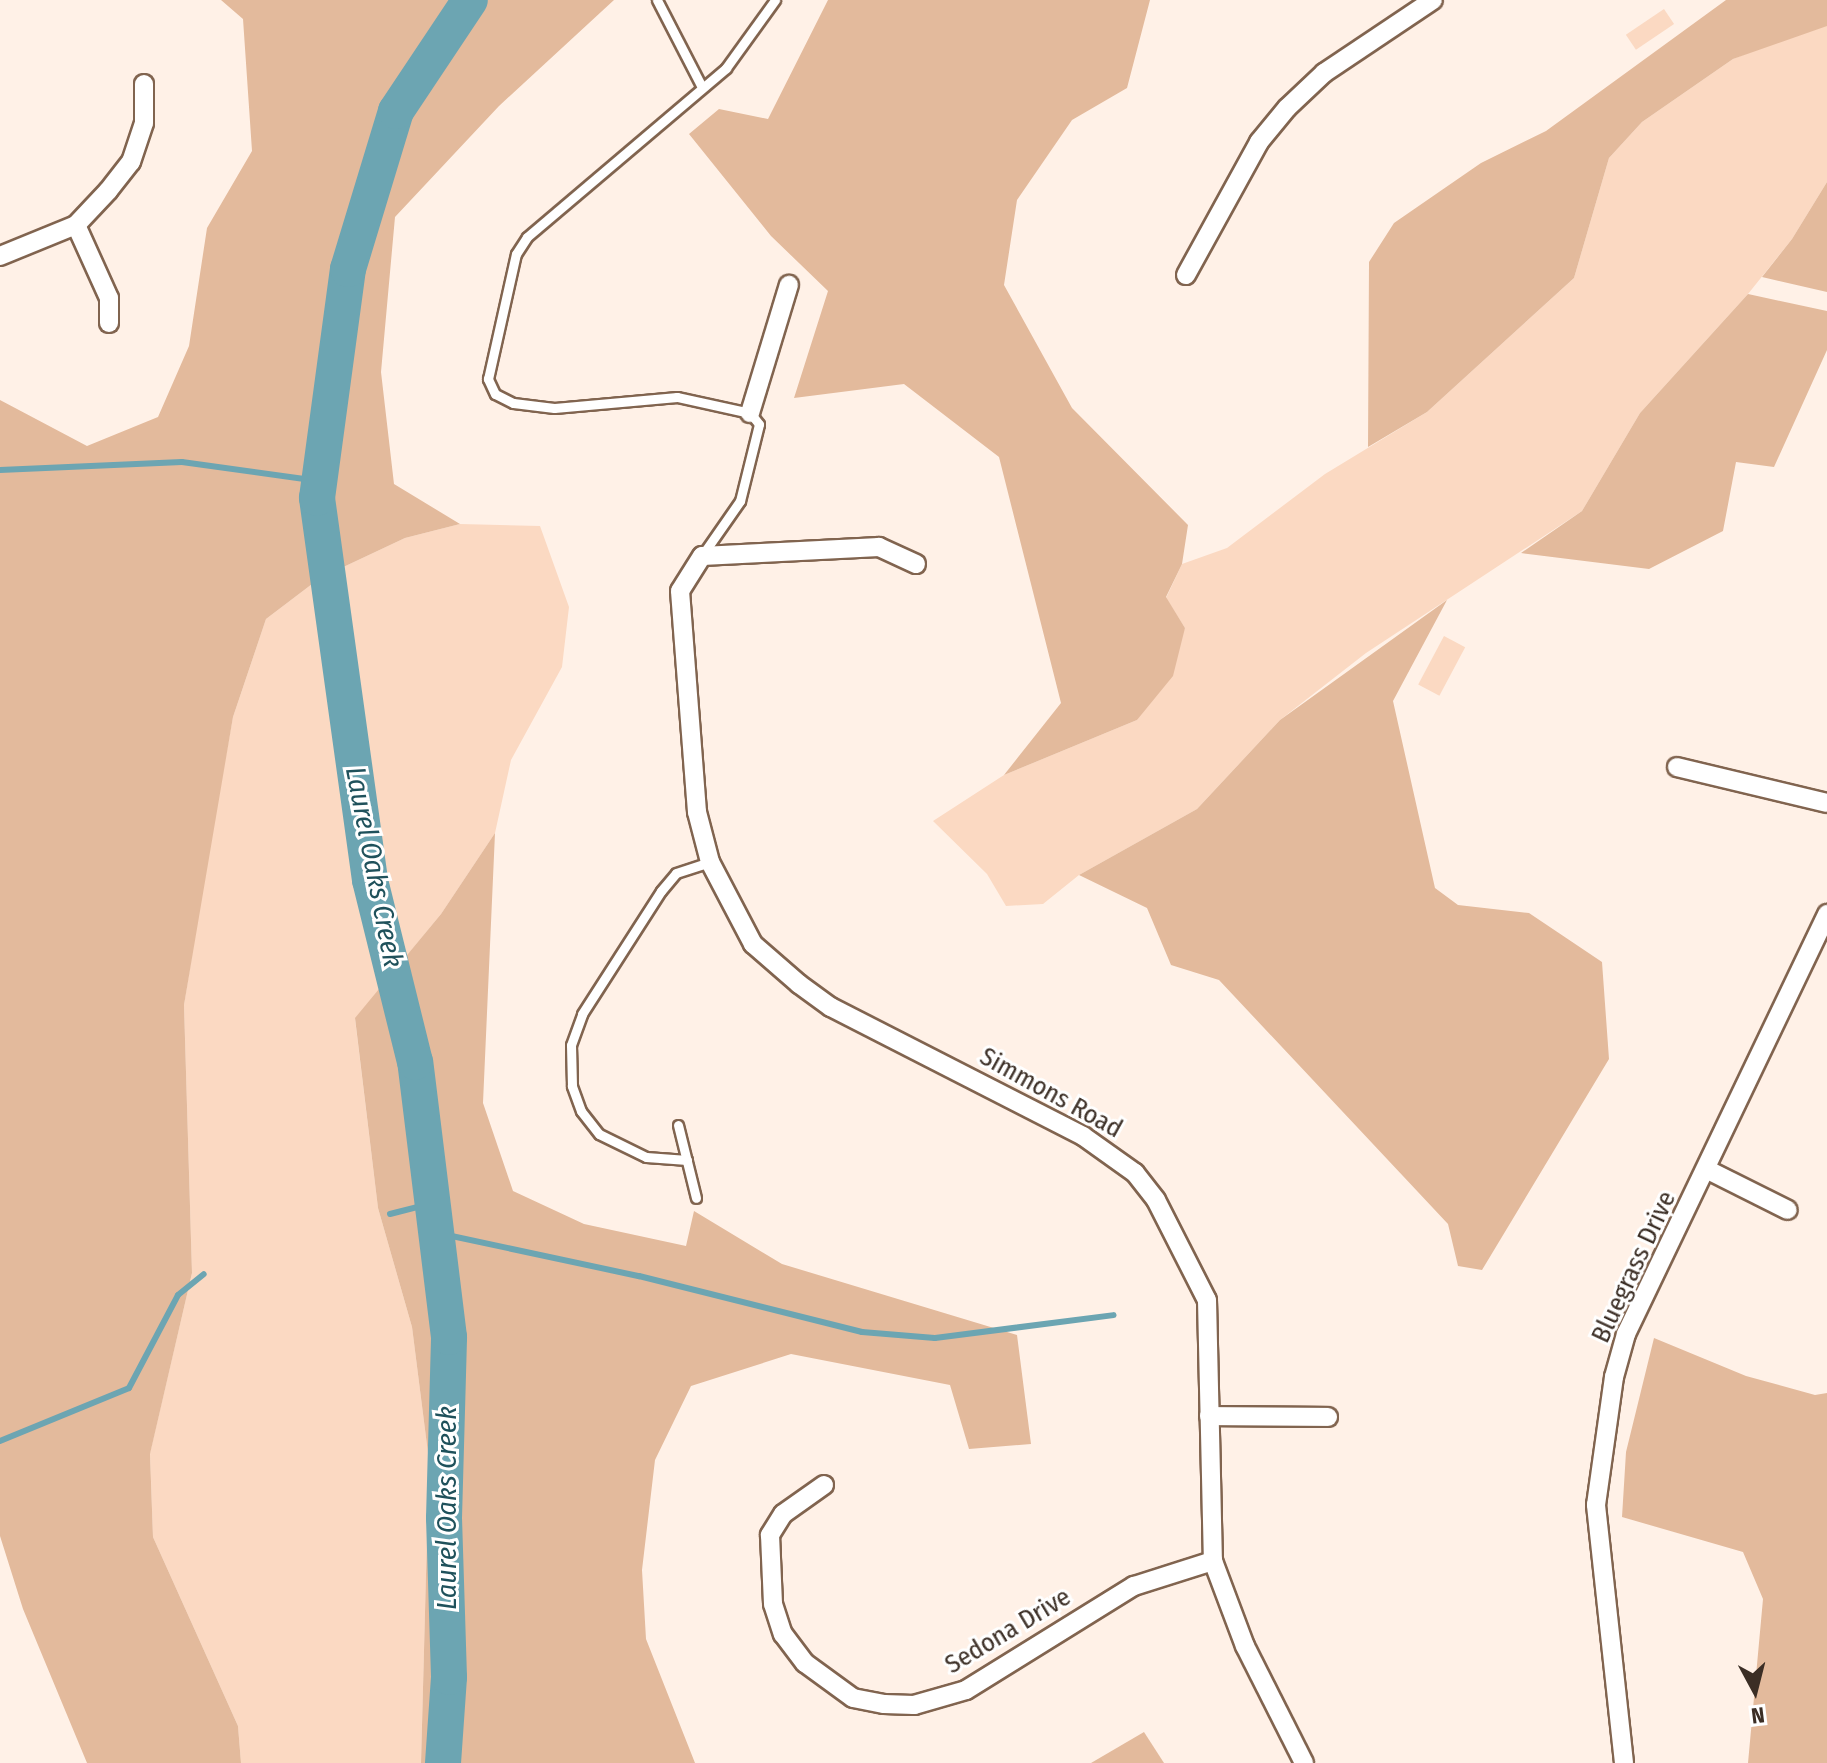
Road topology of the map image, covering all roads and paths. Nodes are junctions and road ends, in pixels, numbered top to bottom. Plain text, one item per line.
1 (657, 0) edge
2 (775, 0) edge
3 (1433, 0) edge
4 (144, 84) dead end
5 (702, 87) junction
6 (76, 225) junction
7 (0, 256) edge
8 (1186, 275) dead end
9 (789, 285) dead end
10 (109, 323) dead end
11 (750, 413) junction
12 (702, 556) junction
13 (916, 564) dead end
14 (1677, 767) dead end
15 (1827, 803) edge
16 (710, 862) junction
17 (1827, 914) edge
18 (678, 1125) dead end
19 (687, 1160) junction
20 (1708, 1170) junction
21 (696, 1198) dead end
22 (1788, 1210) dead end
23 (1209, 1416) junction
24 (1328, 1417) dead end
25 (824, 1485) dead end
26 (1213, 1561) junction
27 (1304, 1763) edge
28 (1624, 1763) edge

1 - 5 lane
2 - 5 lane
3 - 8 street
4 - 6 street
5 - 11 lane
6 - 7 street
6 - 10 street
9 - 11 street
11 - 12 lane
12 - 13 street
12 - 16 street, Simmons Road
14 - 15 street
16 - 19 lane
16 - 23 street, Simmons Road
17 - 20 street, Bluegrass Drive
18 - 19 lane
19 - 21 lane
20 - 22 street
20 - 28 street, Bluegrass Drive
23 - 24 street
23 - 26 street, Simmons Road
25 - 26 street, Sedona Drive
26 - 27 street, Simmons Road

